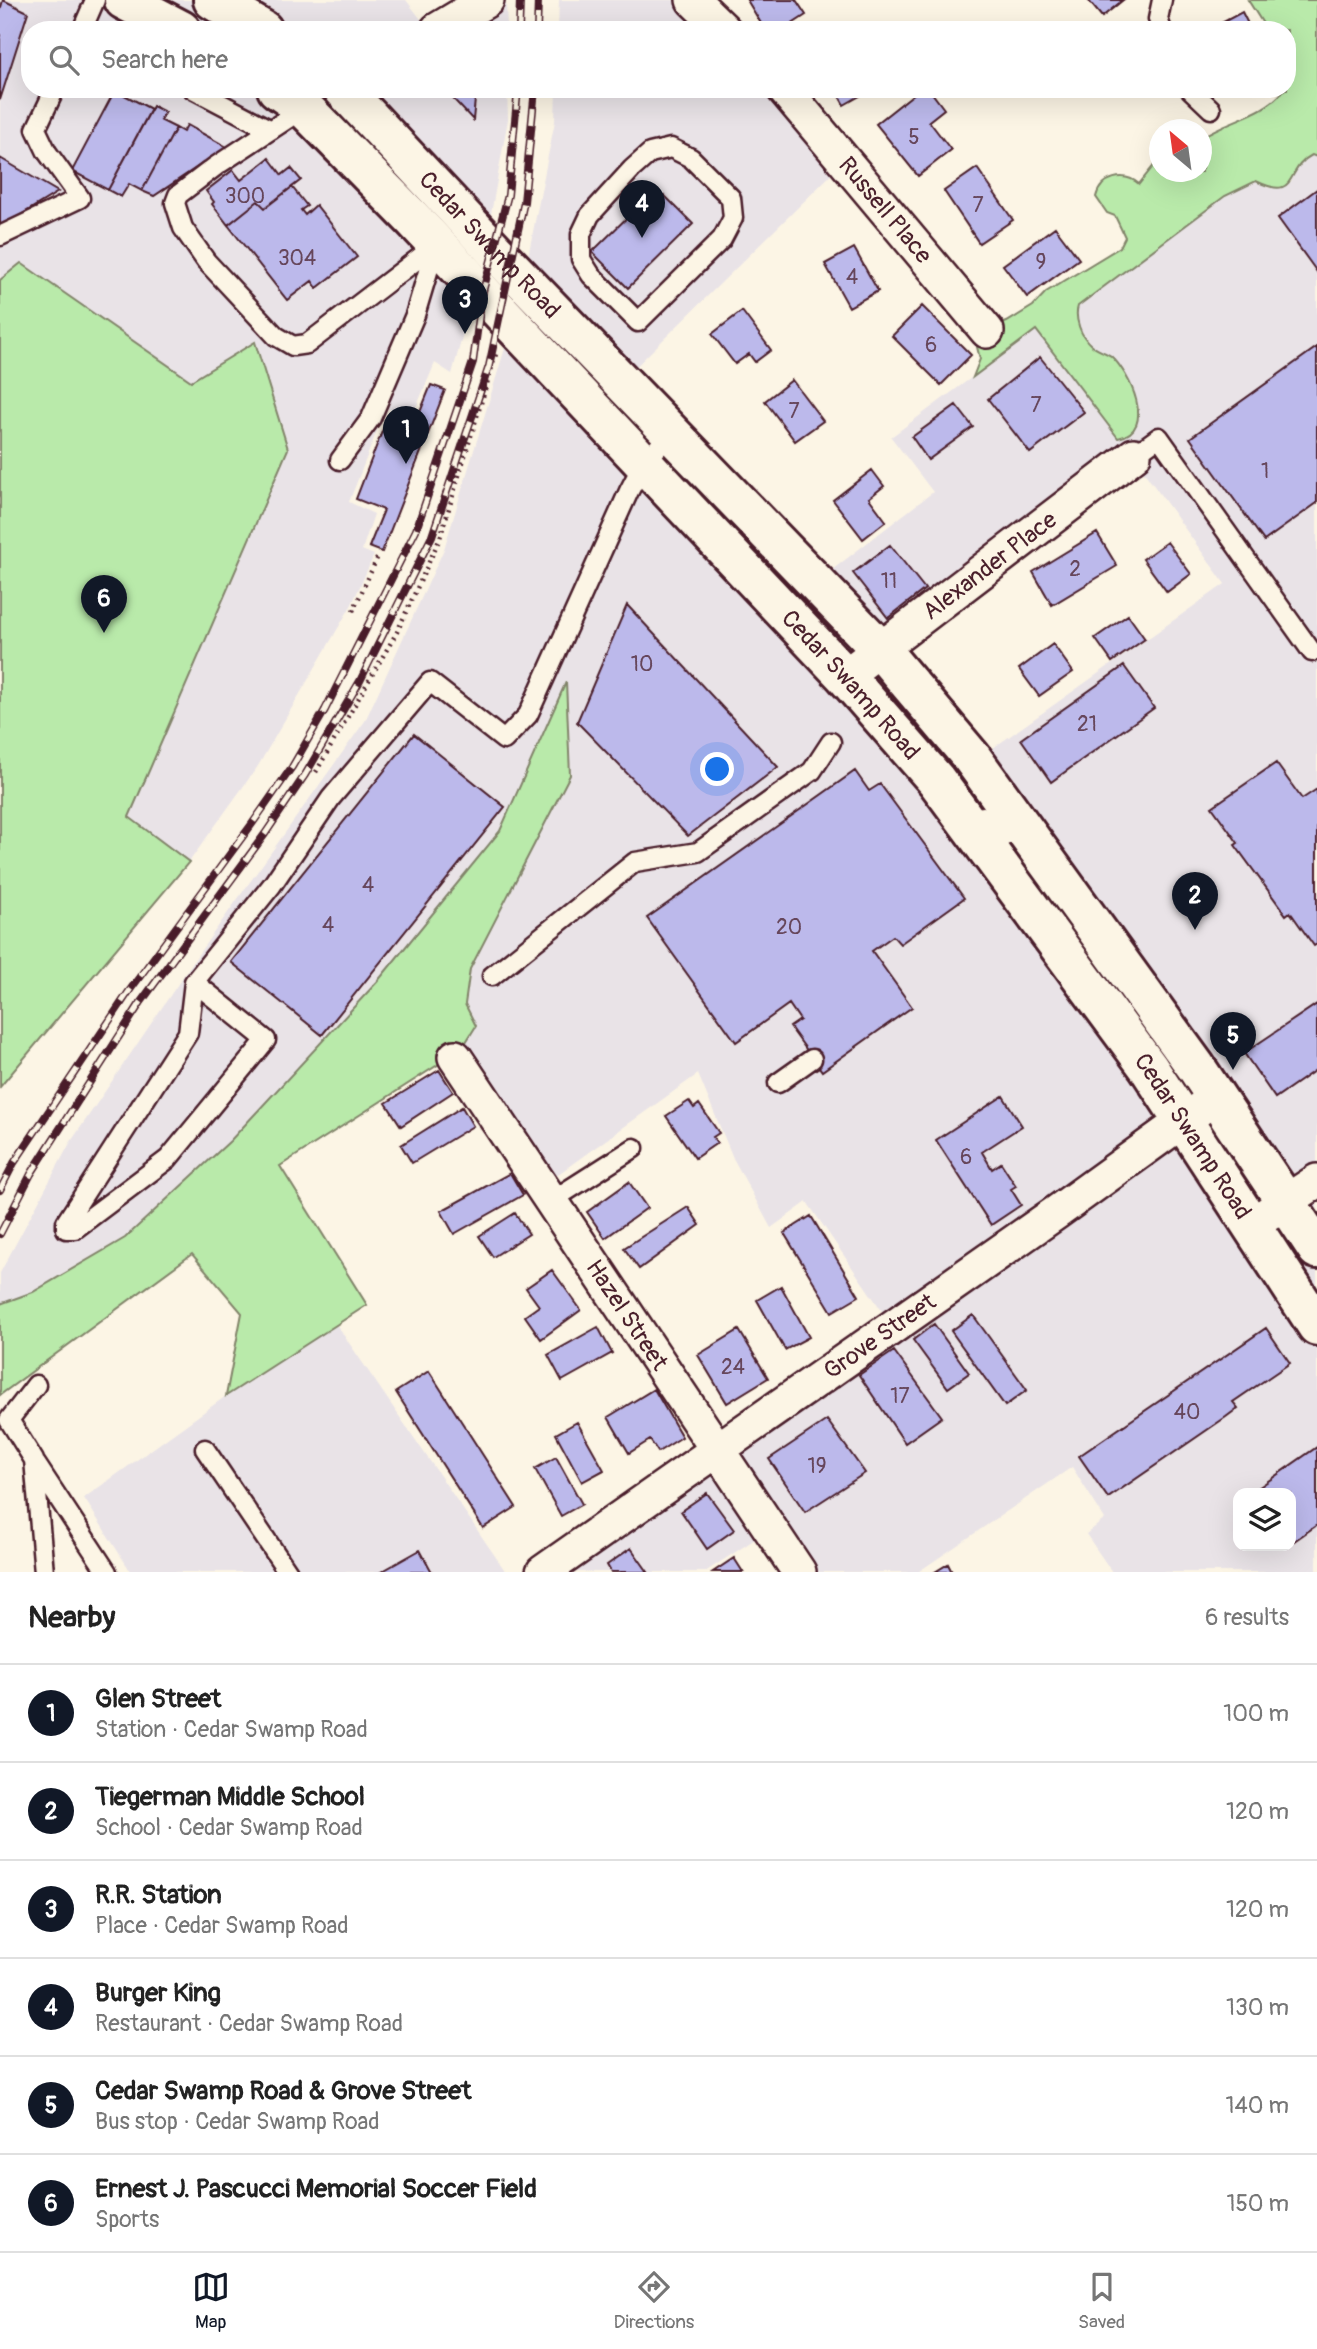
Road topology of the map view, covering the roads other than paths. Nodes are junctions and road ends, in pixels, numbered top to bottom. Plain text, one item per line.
1 (96, 0) edge
2 (124, 0) edge
3 (213, 0) edge
4 (487, 0) edge
5 (694, 0) edge
6 (1162, 0) edge
7 (86, 21) edge
8 (164, 21) edge
9 (248, 21) edge
10 (452, 21) edge
11 (714, 21) edge
12 (1159, 21) edge
13 (51, 98) edge
14 (210, 98) edge
15 (304, 98) edge
16 (308, 98) edge
17 (351, 98) edge
18 (791, 98) edge
19 (1199, 98) edge
20 (1211, 109) dead end
21 (271, 130) junction
22 (632, 169) joint
23 (0, 236) edge
24 (436, 245) junction
25 (987, 331) dead end
26 (671, 433) junction
27 (1133, 455) joint
28 (340, 460) dead end
29 (643, 464) junction
30 (880, 649) junction
31 (1312, 652) dead end
32 (845, 676) junction
33 (831, 742) dead end
34 (951, 801) junction
35 (1021, 826) junction
36 (492, 976) dead end
37 (194, 982) junction
38 (455, 1057) dead end
39 (812, 1059) dead end
40 (778, 1083) dead end
41 (1216, 1097) junction
42 (1185, 1121) junction
43 (635, 1149) dead end
44 (1302, 1191) edge
45 (551, 1201) junction
46 (1252, 1224) junction
47 (1317, 1249) edge
48 (1317, 1326) edge
49 (36, 1385) dead end
50 (205, 1449) dead end
51 (717, 1451) junction
52 (34, 1460) junction
53 (44, 1572) edge
54 (107, 1572) edge
55 (288, 1572) edge
56 (543, 1572) edge
57 (799, 1572) edge

1 - 7 lane
2 - 8 main road
3 - 9 main road
4 - 10 street
5 - 11 street
6 - 12 lane
13 - 23 lane
14 - 21 lane
15 - 21 lane
16 - 24 main road, Cedar Swamp Road
17 - 26 main road, Cedar Swamp Road
18 - 25 street, Russell Place
19 - 20 lane
21 - 24 lane
22 - 22 lane
24 - 28 lane
24 - 29 main road, Cedar Swamp Road
26 - 29 lane
26 - 30 main road, Cedar Swamp Road
27 - 30 street, Alexander Place
27 - 31 lane
29 - 32 main road, Cedar Swamp Road
29 - 37 lane
30 - 32 street, Alexander Place
30 - 35 main road, Cedar Swamp Road
32 - 34 main road, Cedar Swamp Road
33 - 36 lane
34 - 35 lane
34 - 42 main road, Cedar Swamp Road
35 - 41 main road, Cedar Swamp Road
37 - 37 lane
38 - 45 street, Hazel Street
39 - 40 lane
41 - 42 street, Grove Street
41 - 44 main road, Cedar Swamp Road
42 - 46 main road, Cedar Swamp Road
42 - 51 street, Grove Street
43 - 45 lane
44 - 46 street
44 - 47 main road, Cedar Swamp Road
45 - 51 street, Hazel Street
46 - 48 main road, Cedar Swamp Road
49 - 52 lane
50 - 55 lane
51 - 56 street, Grove Street
51 - 57 street, Hazel Street
52 - 53 lane
52 - 54 lane

